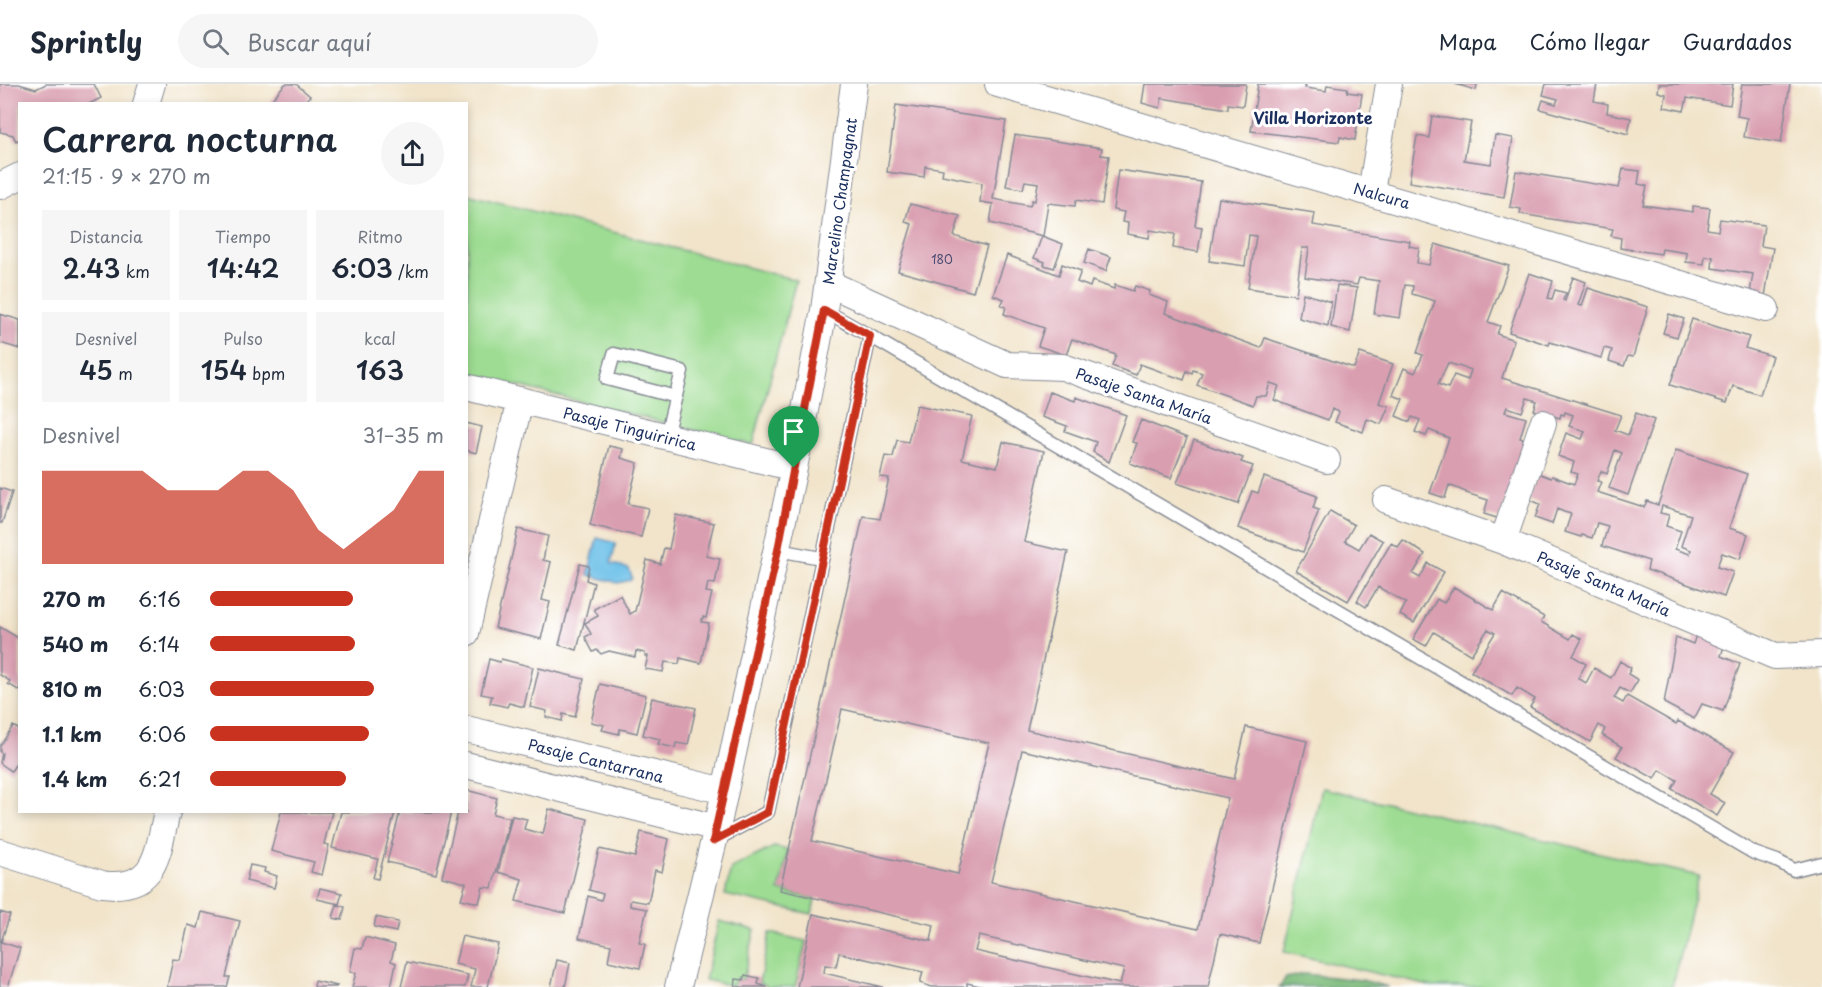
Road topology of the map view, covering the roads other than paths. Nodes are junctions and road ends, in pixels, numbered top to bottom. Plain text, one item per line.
1 (152, 84) edge
2 (854, 84) edge
3 (998, 84) edge
4 (1389, 84) edge
5 (147, 102) edge
6 (18, 177) edge
7 (0, 186) edge
8 (1371, 192) junction
9 (828, 283) junction
10 (1766, 309) dead end
11 (824, 310) junction
12 (870, 336) junction
13 (468, 387) edge
14 (676, 397) junction
15 (520, 400) junction
16 (1543, 423) dead end
17 (666, 436) junction
18 (1327, 460) dead end
19 (794, 468) junction
20 (1386, 500) dead end
21 (1503, 541) junction
22 (778, 550) junction
23 (821, 558) junction
24 (468, 624) edge
25 (1822, 654) edge
26 (468, 729) edge
27 (468, 766) edge
28 (725, 791) junction
29 (167, 813) edge
30 (715, 834) junction
31 (0, 852) edge
32 (1822, 863) edge
33 (678, 987) edge

1 - 5 street
2 - 9 street, Marcelino Champagnat
3 - 8 street, Nalcura
4 - 8 street
6 - 7 street
8 - 10 street, Nalcura
9 - 11 street, Marcelino Champagnat
9 - 18 street, Pasaje Santa María
11 - 12 lane
11 - 19 street, Marcelino Champagnat
12 - 23 lane
12 - 32 lane
13 - 15 street, Pasaje Tinguiririca
14 - 14 lane
14 - 17 lane
15 - 17 street, Pasaje Tinguiririca
15 - 24 street
16 - 21 street
17 - 19 street, Pasaje Tinguiririca
19 - 22 street, Marcelino Champagnat
20 - 21 street, Pasaje Santa María
21 - 25 street, Pasaje Santa María
22 - 23 lane
22 - 28 street, Marcelino Champagnat
23 - 30 lane
26 - 28 street, Pasaje Cantarrana
27 - 30 street
28 - 30 street, Marcelino Champagnat
29 - 31 street
30 - 33 street, Marcelino Champagnat

